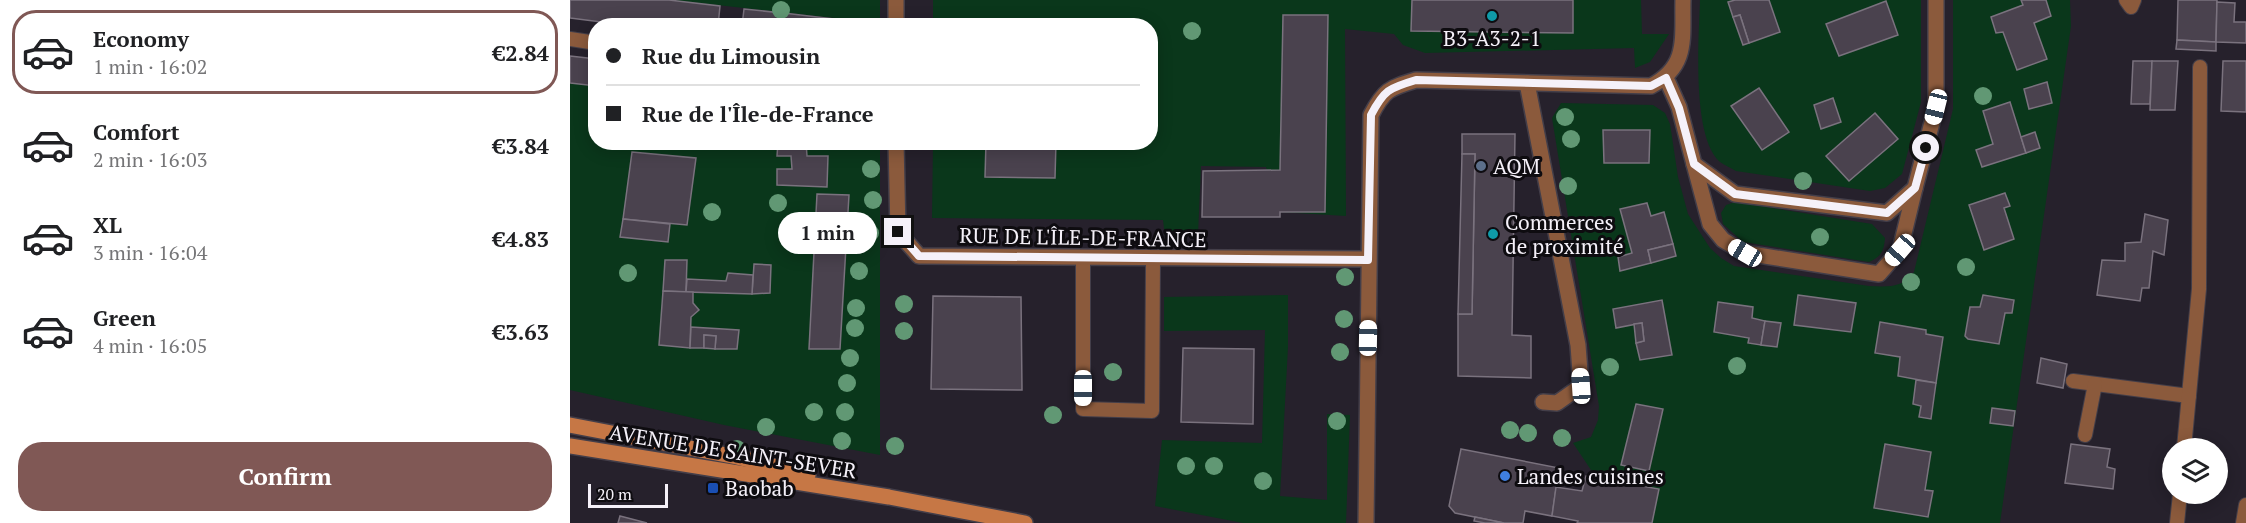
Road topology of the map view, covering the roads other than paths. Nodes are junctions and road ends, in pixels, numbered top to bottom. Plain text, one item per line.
1 (896, 0) edge
2 (1683, 0) edge
3 (1936, 0) edge
4 (2126, 0) edge
5 (2134, 0) edge
6 (896, 18) edge
7 (570, 39) edge
8 (588, 42) edge
9 (2200, 67) dead end
10 (1666, 78) junction
11 (1527, 83) junction
12 (896, 150) edge
13 (1694, 164) junction
14 (1915, 188) junction
15 (1083, 259) junction
16 (1153, 260) junction
17 (1368, 260) junction
18 (2073, 381) dead end
19 (2095, 384) junction
20 (2189, 396) junction
21 (1543, 402) dead end
22 (570, 425) edge
23 (2085, 435) dead end
24 (2185, 438) edge
25 (570, 446) edge
26 (889, 497) junction
27 (2179, 504) edge
28 (2246, 505) edge
29 (985, 520) edge
30 (1025, 523) edge
31 (1366, 523) edge
32 (2177, 523) edge
33 (2243, 523) edge

1 - 6 street
2 - 10 street
3 - 14 street
4 - 5 lane
7 - 8 lane
9 - 20 lane
10 - 11 street
10 - 13 street
11 - 17 street
11 - 21 street
12 - 15 street, RUE DE L'ÎLE-DE-FRANCE
13 - 14 street
13 - 14 street
15 - 16 street, RUE DE L'ÎLE-DE-FRANCE
15 - 16 lane
16 - 17 street, RUE DE L'ÎLE-DE-FRANCE
17 - 31 street
18 - 19 lane
19 - 20 lane
19 - 23 lane
20 - 24 lane
22 - 26 main road, AVENUE DE SAINT-SEVER
25 - 26 main road, AVENUE DE SAINT-SEVER
26 - 29 main road, AVENUE DE SAINT-SEVER
27 - 32 lane
28 - 33 lane
29 - 30 main road, AVENUE DE SAINT-SEVER

